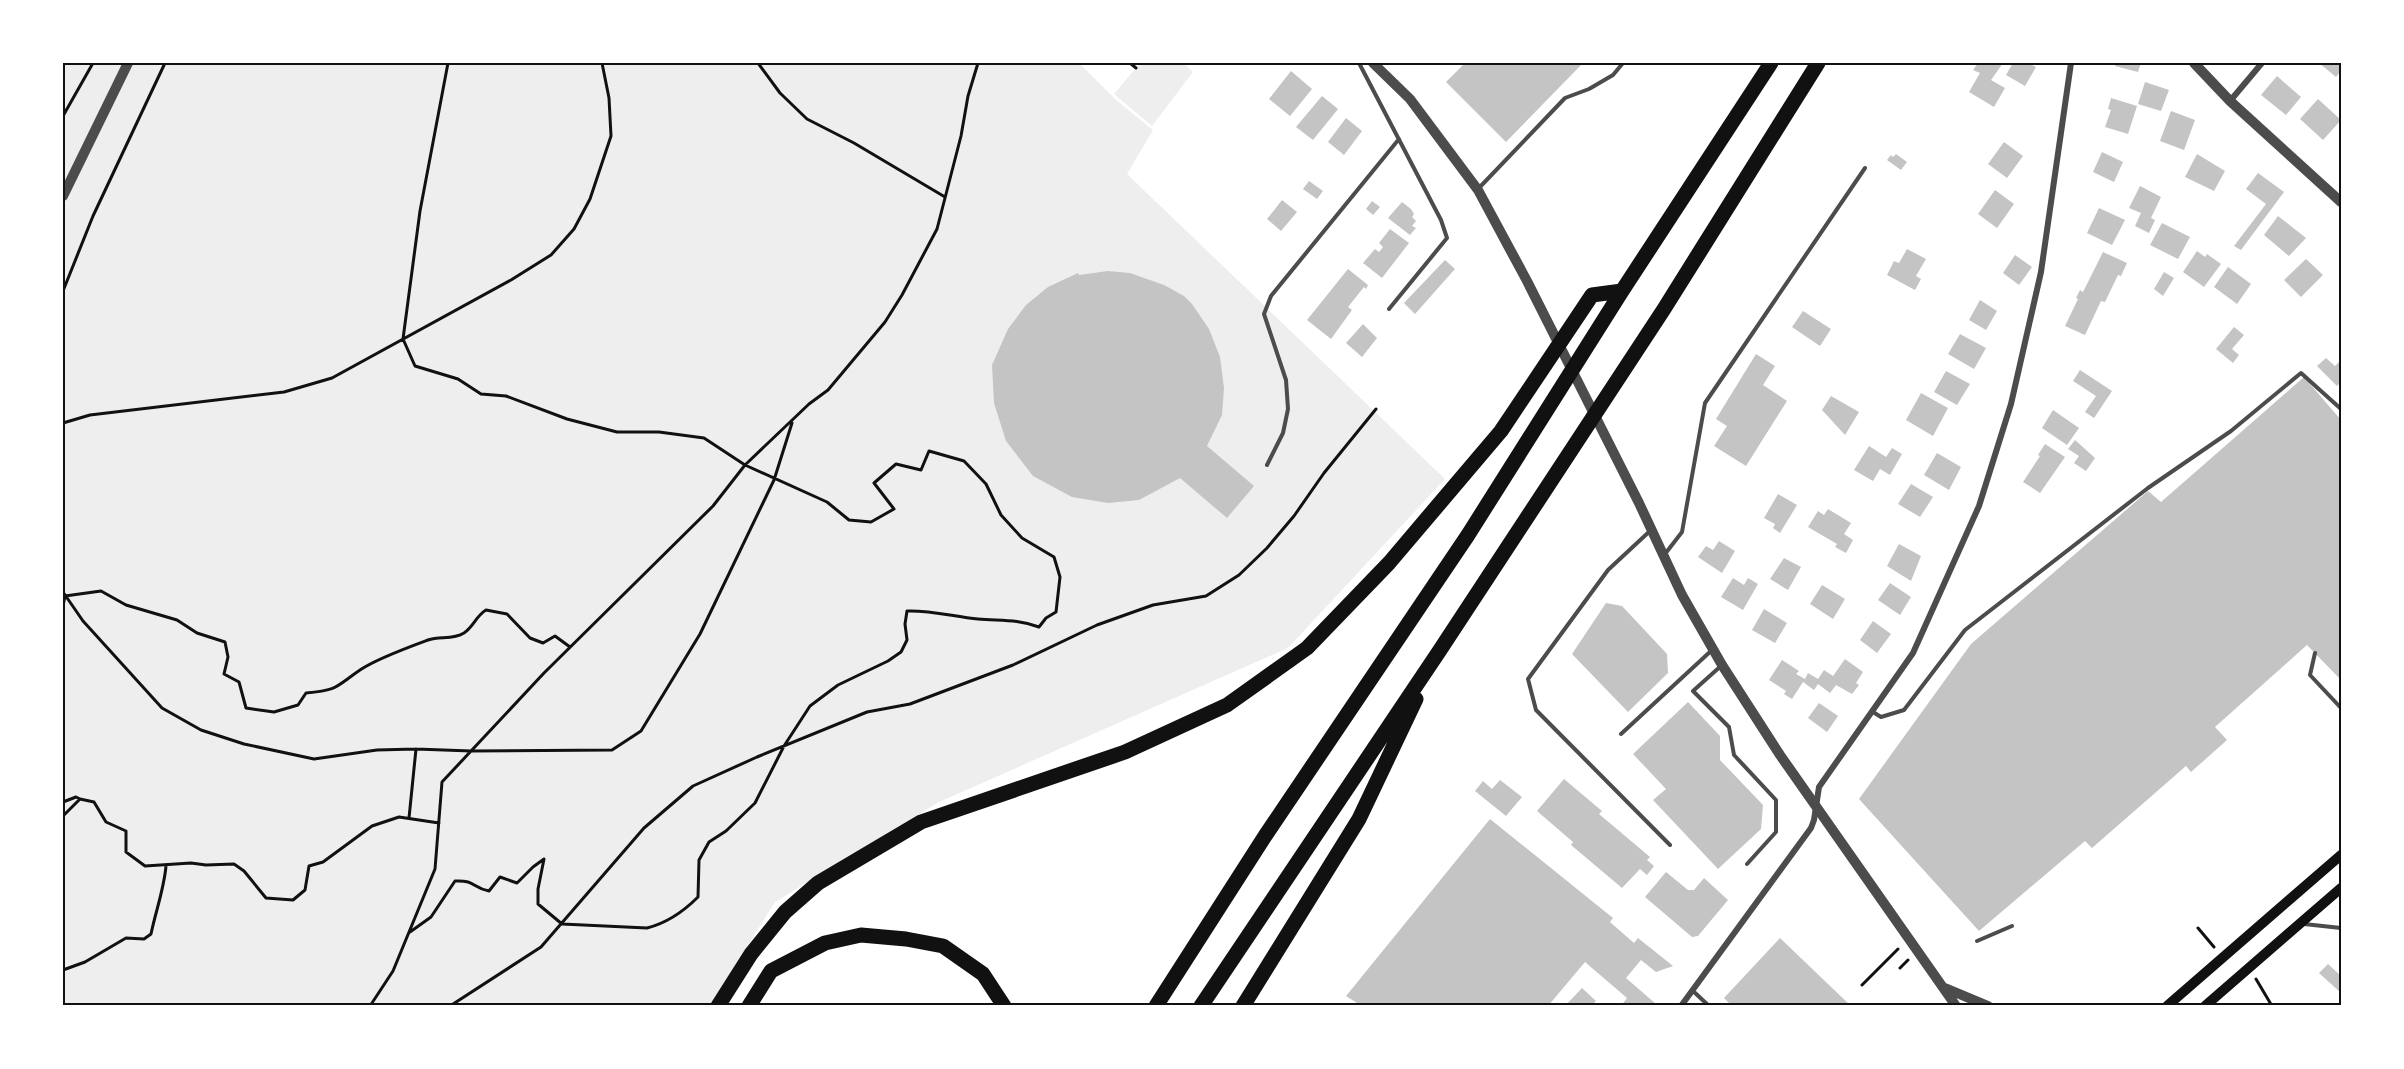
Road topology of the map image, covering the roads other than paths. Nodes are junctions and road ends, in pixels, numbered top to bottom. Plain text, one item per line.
1 (128, 63) edge
2 (1359, 63) edge
3 (1373, 63) edge
4 (1623, 63) edge
5 (1771, 63) edge
6 (1818, 63) edge
7 (2071, 63) edge
8 (2194, 63) edge
9 (2262, 63) edge
10 (2230, 101) junction
11 (1399, 138) junction
12 (1865, 168) dead end
13 (1478, 190) junction
14 (63, 196) edge
15 (2341, 202) edge
16 (1622, 291) junction
17 (1389, 309) dead end
18 (2341, 409) edge
19 (1267, 465) dead end
20 (1651, 530) junction
21 (1663, 557) junction
22 (1713, 649) junction
23 (1440, 650) junction
24 (2315, 653) dead end
25 (1722, 665) junction
26 (2341, 708) edge
27 (1873, 711) junction
28 (1621, 734) dead end
29 (1816, 804) junction
30 (1670, 845) dead end
31 (2341, 855) edge
32 (1747, 864) dead end
33 (2341, 888) edge
34 (2300, 924) junction
35 (2012, 926) dead end
36 (2341, 928) edge
37 (1977, 941) dead end
38 (1944, 987) junction
39 (1692, 990) junction
40 (2209, 1004) edge
41 (718, 1006) edge
42 (749, 1006) edge
43 (1004, 1006) edge
44 (1156, 1006) edge
45 (1201, 1006) edge
46 (1243, 1006) edge
47 (1681, 1006) edge
48 (1709, 1006) edge
49 (1956, 1006) edge
50 (1988, 1006) edge
51 (2167, 1006) edge

1 - 14 street
2 - 11 lane
3 - 13 street
4 - 13 lane
5 - 16 highway
6 - 23 highway
7 - 27 street
8 - 10 street
9 - 10 street
10 - 15 street
11 - 17 lane
11 - 19 lane
12 - 21 lane
13 - 20 street
16 - 41 highway
16 - 44 highway
18 - 27 lane
20 - 21 street
20 - 30 lane
21 - 22 street
22 - 25 street
22 - 28 lane
23 - 45 highway
23 - 46 highway
24 - 26 lane
25 - 29 street
25 - 32 lane
27 - 29 street
29 - 38 street
29 - 39 street
31 - 51 main road
33 - 34 main road
34 - 36 lane
34 - 40 main road
35 - 37 lane
38 - 49 street
38 - 50 street
39 - 47 street
39 - 48 lane
42 - 43 highway

